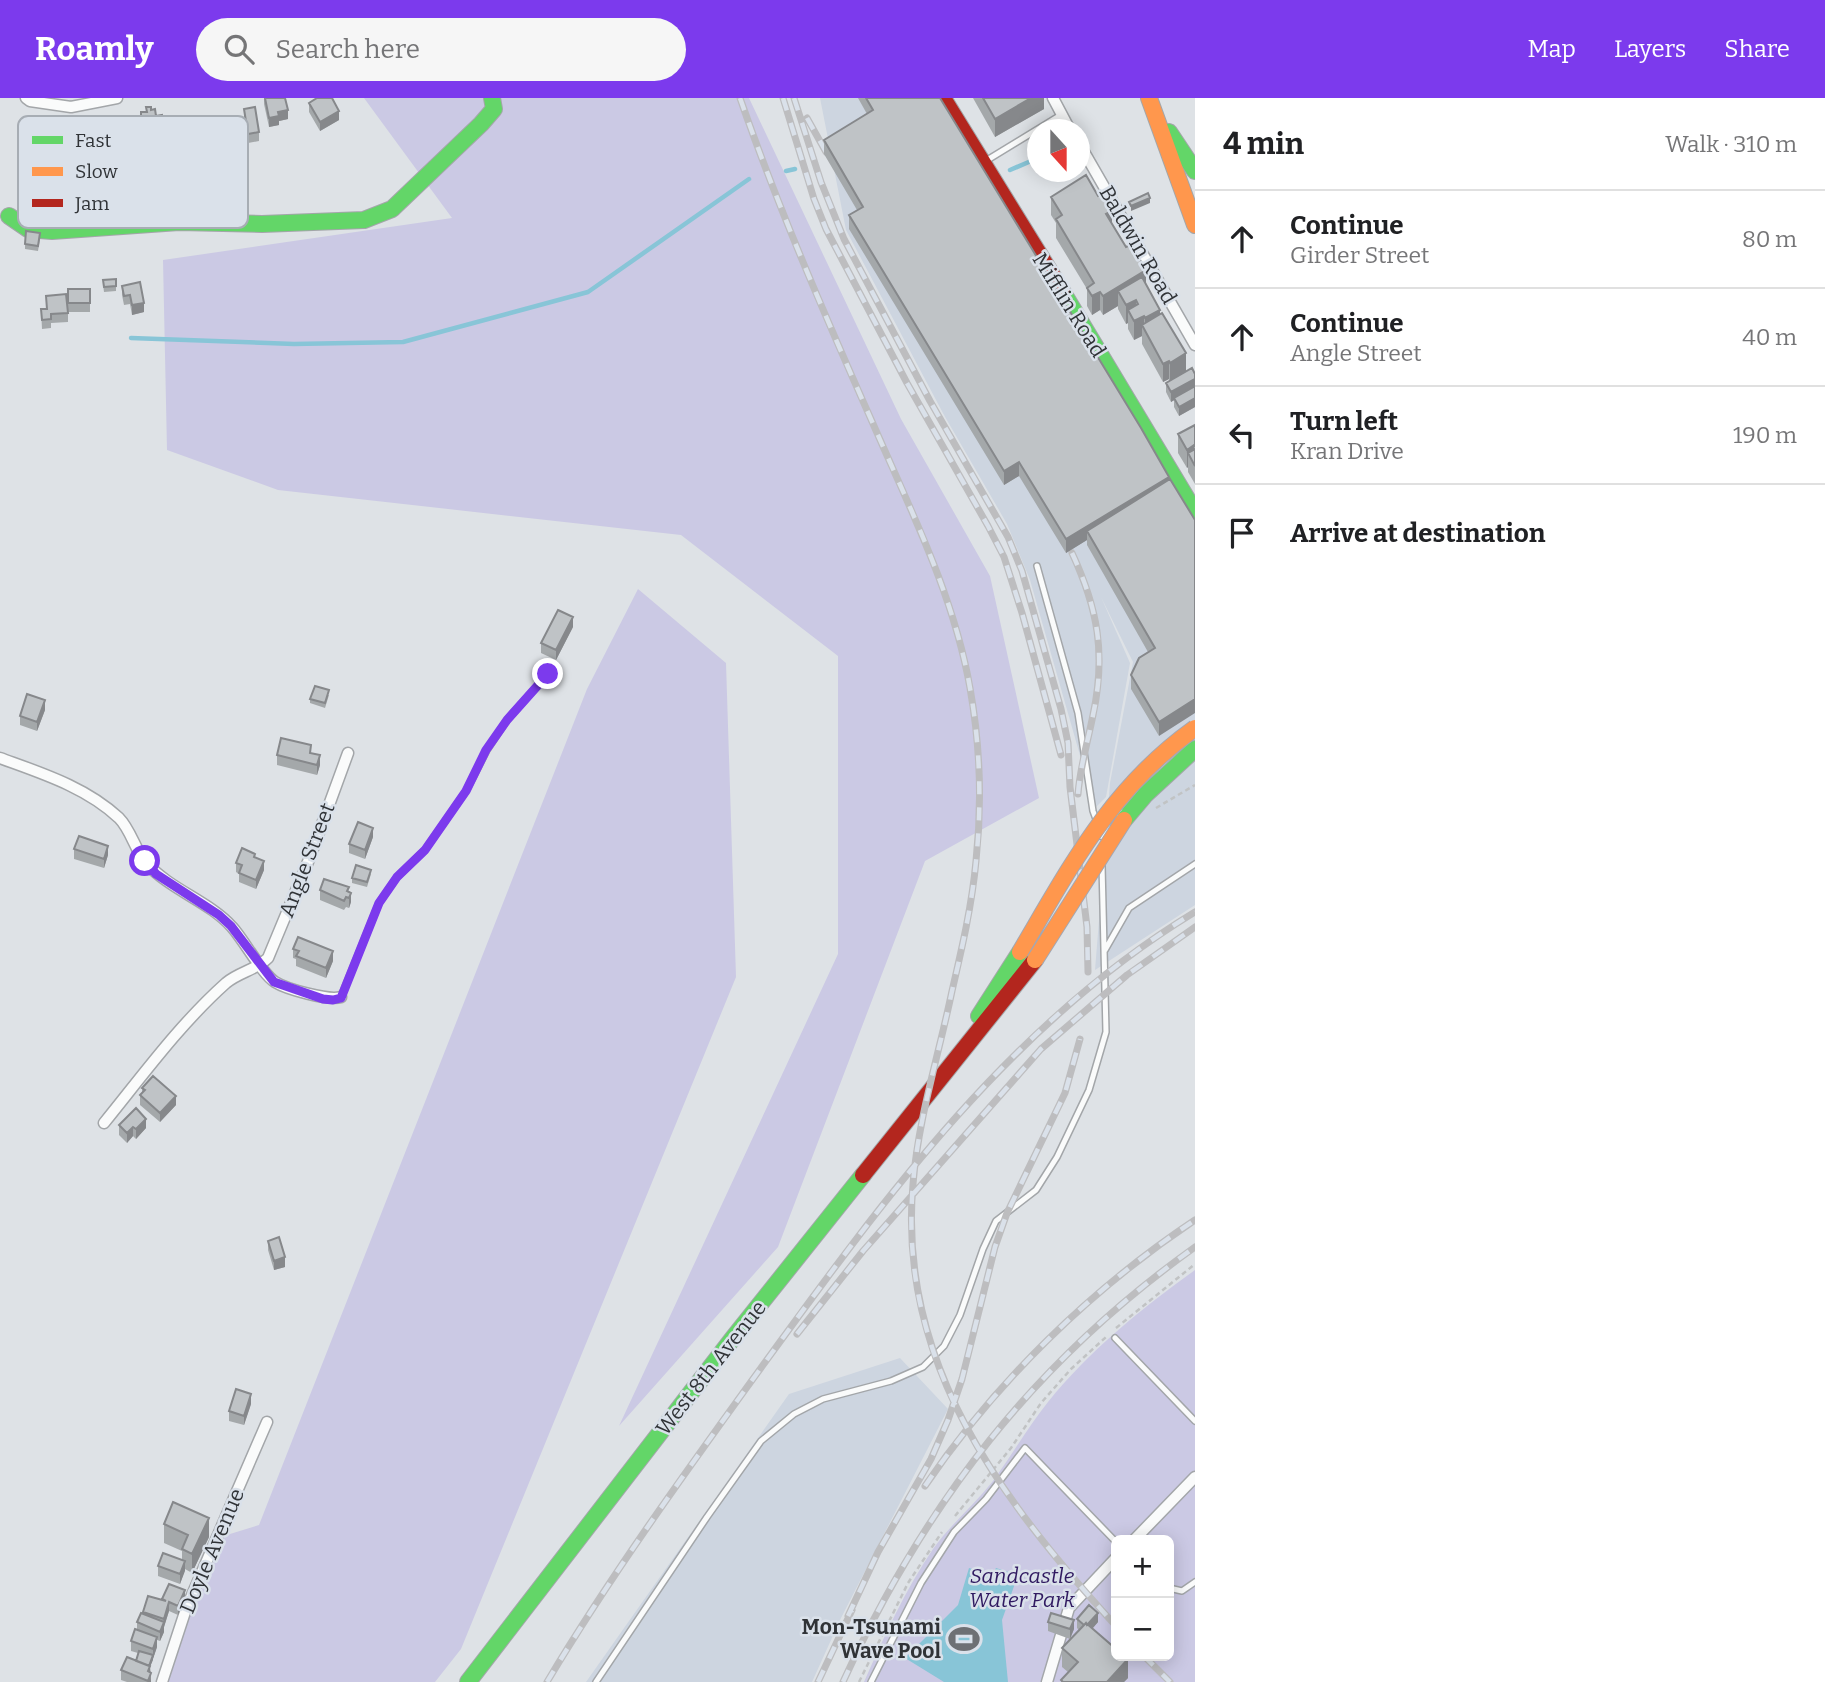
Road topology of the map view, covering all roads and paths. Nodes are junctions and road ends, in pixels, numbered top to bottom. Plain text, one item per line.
1 (117, 98) edge
2 (492, 98) edge
3 (943, 98) edge
4 (1053, 98) edge
5 (1150, 98) edge
6 (28, 99) edge
7 (1062, 114) junction
8 (1064, 119) edge
9 (1090, 162) edge
10 (982, 164) junction
11 (1195, 171) edge
12 (9, 216) dead end
13 (18, 222) edge
14 (248, 224) edge
15 (1195, 225) edge
16 (27, 228) edge
17 (94, 228) edge
18 (1195, 345) edge
19 (1195, 512) edge
20 (1037, 566) dead end
21 (548, 674) dead end
22 (1195, 728) edge
23 (1195, 741) edge
24 (1195, 749) edge
25 (348, 753) dead end
26 (0, 758) edge
27 (1195, 785) edge
28 (1155, 809) dead end
29 (1102, 834) junction
30 (1195, 864) edge
31 (1104, 953) junction
32 (1028, 956) junction
33 (261, 965) junction
34 (341, 998) joint
35 (104, 1122) dead end
36 (1115, 1338) dead end
37 (1195, 1421) edge
38 (267, 1422) dead end
39 (1195, 1477) edge
40 (1139, 1535) edge
41 (1111, 1537) edge
42 (1111, 1563) edge
43 (1195, 1582) edge
44 (1174, 1589) edge
45 (162, 1682) edge
46 (468, 1682) edge
47 (596, 1682) edge
48 (871, 1682) edge
49 (1047, 1682) edge

1 - 6 street
2 - 14 main road
3 - 10 main road, Mifflin Road
4 - 7 street
5 - 11 main road
5 - 15 main road
7 - 8 street
7 - 10 lane
9 - 18 street, Baldwin Road
10 - 19 main road, Mifflin Road
12 - 13 main road
16 - 17 main road
20 - 29 lane
21 - 34 lane
22 - 32 main road, bridge
23 - 29 street
24 - 32 main road, bridge
25 - 33 street, Angle Street
26 - 33 street
27 - 28 path
29 - 31 lane
30 - 31 lane
31 - 47 lane
32 - 46 main road, West 8th Avenue
33 - 34 street
33 - 35 street
36 - 37 lane
38 - 45 street, Doyle Avenue
39 - 40 street
41 - 48 lane
42 - 49 street
43 - 44 lane

